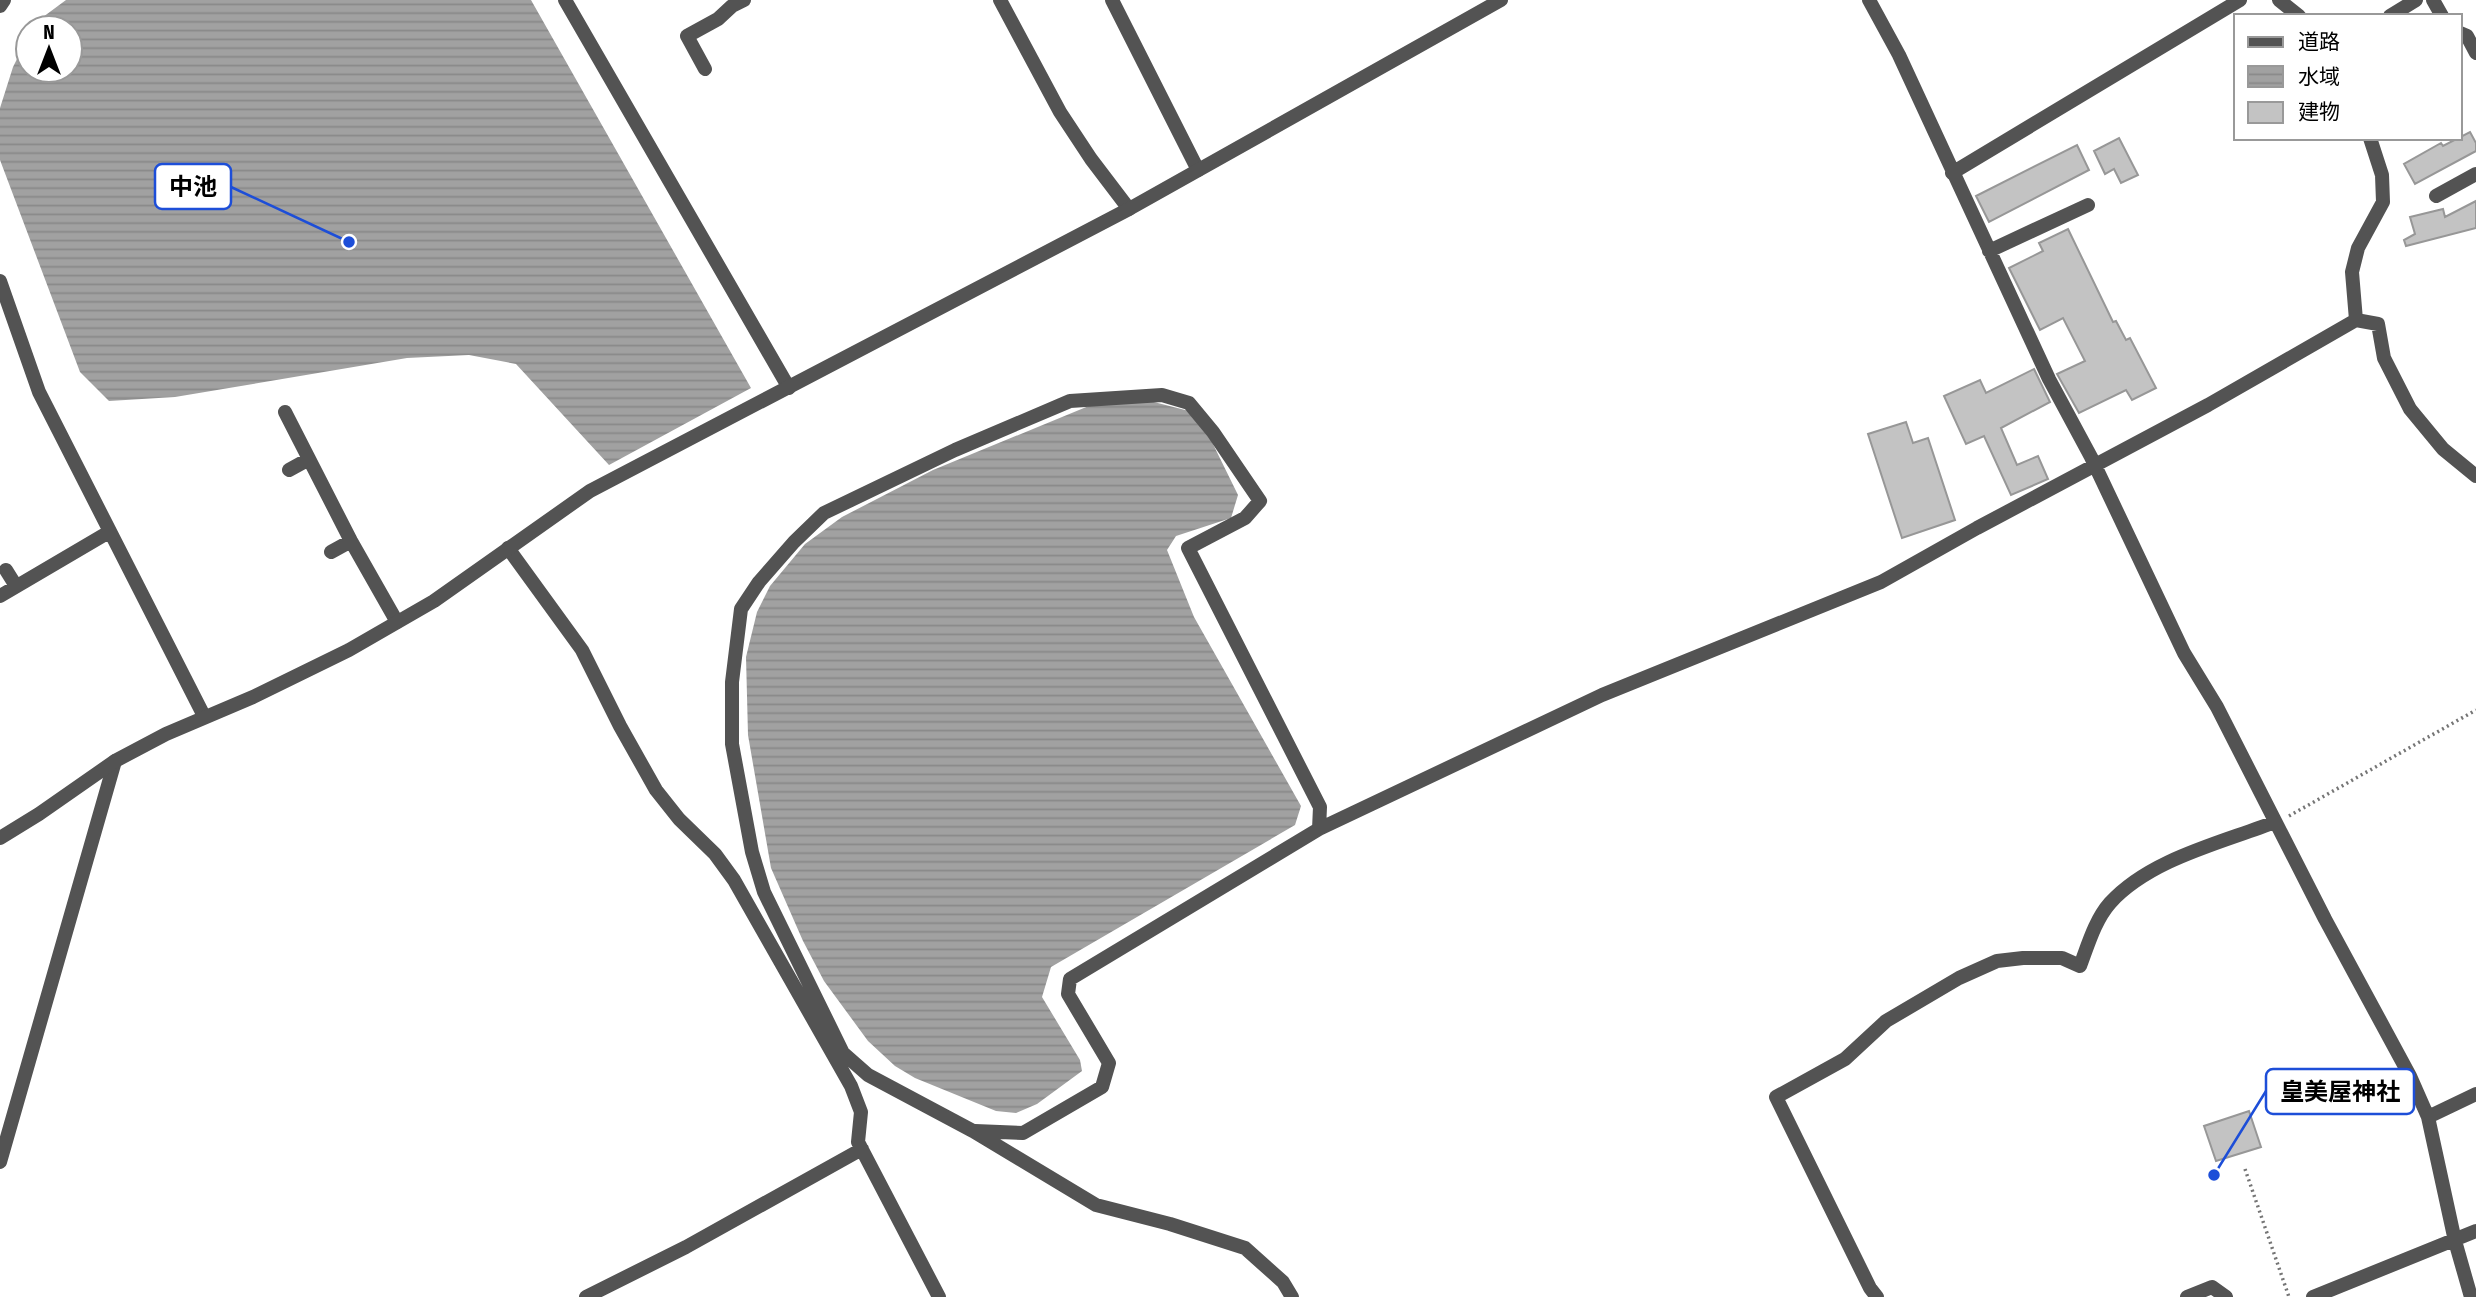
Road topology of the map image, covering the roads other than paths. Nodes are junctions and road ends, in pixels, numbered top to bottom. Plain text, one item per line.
1 (4, 0) edge
2 (565, 0) edge
3 (1000, 0) edge
4 (1112, 0) edge
5 (1501, 0) edge
6 (1869, 0) edge
7 (2239, 0) edge
8 (2279, 0) edge
9 (2416, 0) edge
10 (734, 2) edge
11 (0, 6) edge
12 (2296, 14) edge
13 (2393, 14) edge
14 (2462, 34) edge
15 (2476, 53) edge
16 (705, 69) dead end
17 (2371, 140) edge
18 (1198, 170) junction
19 (1952, 173) junction
20 (2476, 174) edge
21 (2436, 196) dead end
22 (2088, 205) dead end
23 (1129, 209) junction
24 (1989, 251) junction
25 (0, 281) edge
26 (2356, 320) junction
27 (789, 388) junction
28 (285, 412) dead end
29 (309, 459) junction
30 (2094, 466) junction
31 (289, 470) dead end
32 (2476, 476) edge
33 (109, 533) junction
34 (351, 541) junction
35 (508, 548) junction
36 (331, 552) dead end
37 (6, 570) dead end
38 (16, 586) junction
39 (0, 596) edge
40 (397, 622) junction
41 (204, 716) junction
42 (115, 761) junction
43 (2275, 822) junction
44 (1319, 829) junction
45 (0, 838) edge
46 (2476, 1094) edge
47 (2428, 1117) junction
48 (974, 1131) junction
49 (862, 1149) junction
50 (0, 1162) edge
51 (2476, 1231) edge
52 (2455, 1241) junction
53 (586, 1297) edge
54 (939, 1297) edge
55 (1292, 1297) edge
56 (1877, 1297) edge
57 (2187, 1297) edge
58 (2226, 1297) edge
59 (2313, 1297) edge
60 (2471, 1297) edge

1 - 11 street
2 - 27 street
3 - 23 street
4 - 18 street
5 - 18 street
6 - 19 street
7 - 19 street
8 - 12 street
9 - 13 street
10 - 16 street
14 - 15 street
17 - 26 street
18 - 23 street
19 - 24 street
20 - 21 street
22 - 24 street
23 - 27 street
24 - 30 street
25 - 33 street
26 - 30 street
26 - 32 street
27 - 35 street
28 - 29 street
29 - 31 street
29 - 34 street
30 - 43 street
30 - 44 street
33 - 38 street
33 - 41 street
34 - 36 street
34 - 40 street
35 - 40 street
35 - 49 street
37 - 38 street
38 - 39 street
40 - 41 street
41 - 42 street
42 - 45 street
42 - 50 street
43 - 47 street
43 - 56 street
44 - 48 street
44 - 48 street
46 - 47 street
47 - 52 street
48 - 55 street
49 - 53 street
49 - 54 street
51 - 52 street
52 - 59 street
52 - 60 street
57 - 58 street

